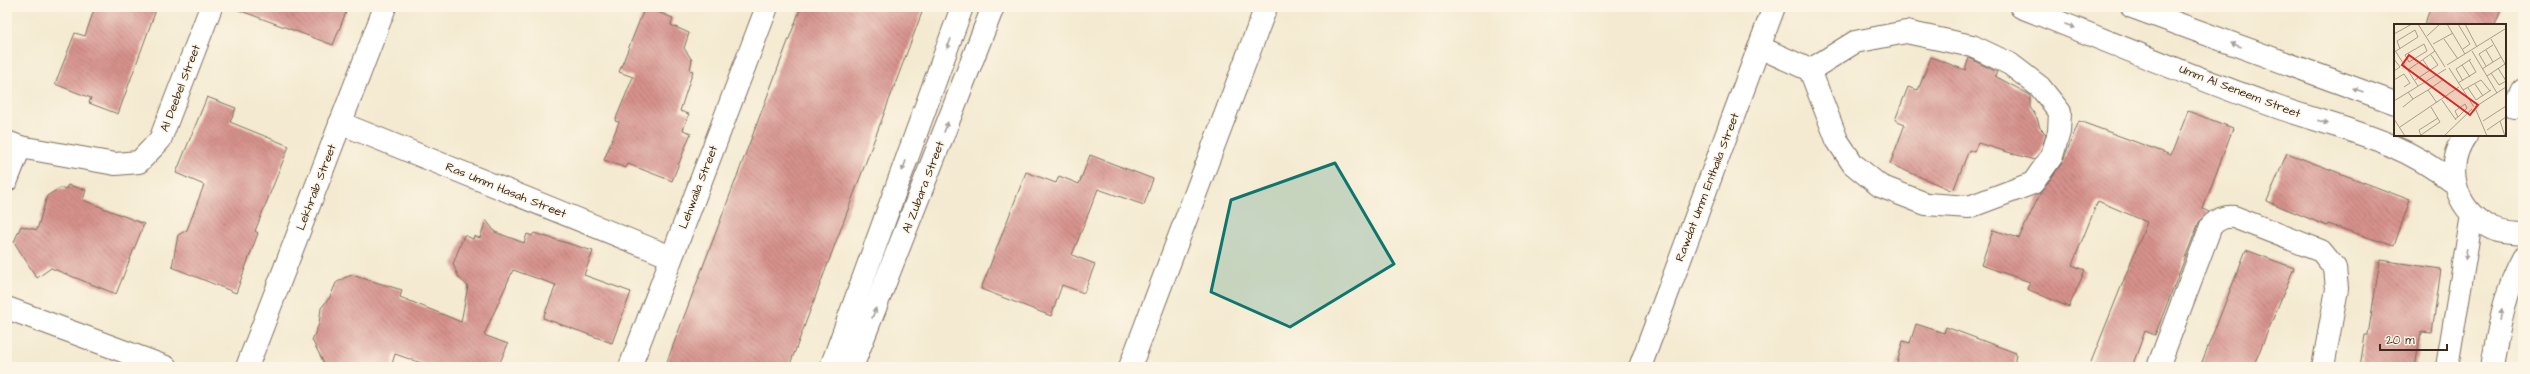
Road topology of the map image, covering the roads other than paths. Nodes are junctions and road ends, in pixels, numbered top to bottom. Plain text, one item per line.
1 (211, 7) edge
2 (385, 7) edge
3 (767, 7) edge
4 (962, 7) edge
5 (993, 7) edge
6 (1266, 7) edge
7 (1774, 7) edge
8 (2021, 7) edge
9 (2132, 7) edge
10 (1759, 47) junction
11 (1810, 70) junction
12 (2394, 103) edge
13 (340, 123) junction
14 (2466, 136) edge
15 (14, 145) edge
16 (7, 180) edge
17 (2454, 183) junction
18 (2472, 215) junction
19 (2523, 234) edge
20 (671, 257) junction
21 (2523, 258) edge
22 (7, 308) edge
23 (166, 367) edge
24 (247, 367) edge
25 (630, 367) edge
26 (831, 367) edge
27 (852, 367) edge
28 (1130, 367) edge
29 (1640, 367) edge
30 (2158, 367) edge
31 (2323, 367) edge
32 (2447, 367) edge
33 (2492, 367) edge

1 - 15 street, Al Deebel Street
2 - 13 street, Lekhraib Street
3 - 20 street, Lehwaila Street
4 -> 26 street, Al Zubara Street
27 -> 5 street, Al Zubara Street
6 - 28 street
7 - 10 street, Rawdat Umm Enthaila Street
8 -> 17 street, Umm Al Seneem Street
12 -> 9 street
10 - 11 street
10 - 29 street, Rawdat Umm Enthaila Street
11 - 11 street
13 - 20 street, Ras Umm Hasah Street
13 - 24 street, Lekhraib Street
14 - 17 street
15 - 16 street, Al Deebel Street
17 - 18 street
18 - 19 street
18 -> 32 street
20 - 25 street, Lehwaila Street
33 -> 21 street
22 - 23 street
30 - 31 street

